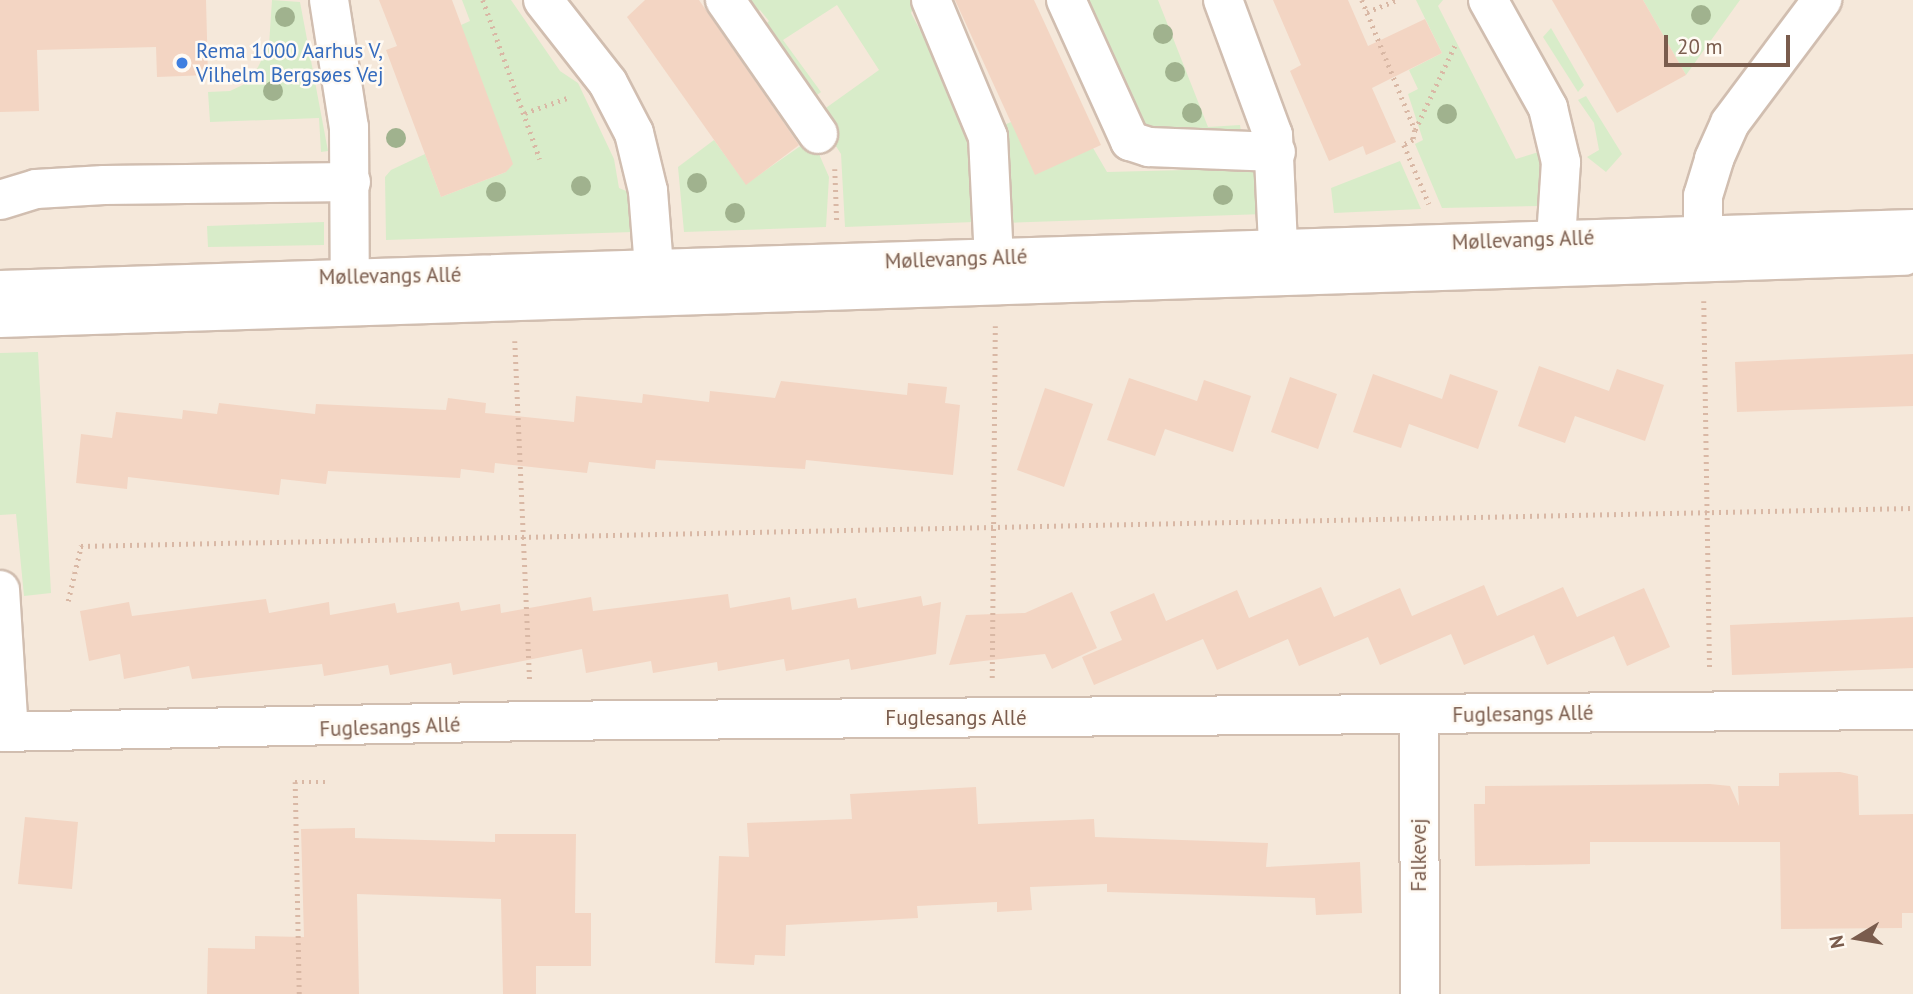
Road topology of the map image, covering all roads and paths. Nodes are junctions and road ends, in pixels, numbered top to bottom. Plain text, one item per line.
1 (329, 0) edge
2 (483, 0) edge
3 (543, 0) edge
4 (725, 0) edge
5 (930, 0) edge
6 (1066, 0) edge
7 (1223, 0) edge
8 (1362, 0) edge
9 (1396, 0) edge
10 (1489, 0) edge
11 (1822, 0) edge
12 (1367, 12) junction
13 (1457, 43) dead end
14 (1415, 130) junction
15 (818, 134) joint
16 (1276, 152) junction
17 (540, 159) dead end
18 (351, 182) junction
19 (0, 200) edge
20 (1913, 229) edge
21 (1556, 239) junction
22 (1437, 243) junction
23 (1278, 246) junction
24 (1703, 248) junction
25 (1913, 256) edge
26 (838, 263) junction
27 (654, 268) junction
28 (995, 272) junction
29 (0, 290) edge
30 (350, 292) junction
31 (514, 302) junction
32 (0, 318) edge
33 (1913, 508) edge
34 (1711, 513) junction
35 (992, 529) junction
36 (522, 536) junction
37 (0, 590) edge
38 (68, 601) dead end
39 (530, 673) dead end
40 (1913, 710) edge
41 (1710, 712) junction
42 (1419, 715) junction
43 (992, 718) junction
44 (4, 732) edge
45 (326, 782) dead end
46 (299, 994) edge
47 (1420, 994) edge

1 - 18 street
2 - 17 path
3 - 27 street
4 - 15 street
5 - 28 street
6 - 16 street
7 - 16 street
8 - 12 path
9 - 12 path
10 - 21 street
11 - 24 street
12 - 14 path
13 - 14 path
14 - 22 path
15 - 26 path
16 - 23 street
18 - 19 street
18 - 30 street
20 - 24 street, Møllevangs Allé
21 - 22 street, Møllevangs Allé
21 - 24 street, Møllevangs Allé
22 - 23 street, Møllevangs Allé
23 - 28 street, Møllevangs Allé
24 - 25 street, Møllevangs Allé
24 - 28 street, Møllevangs Allé
24 - 34 path
26 - 27 street, Møllevangs Allé
26 - 28 street, Møllevangs Allé
27 - 30 street, Møllevangs Allé
28 - 31 street, Møllevangs Allé
28 - 35 path
29 - 30 street, Møllevangs Allé
30 - 31 street, Møllevangs Allé
30 - 32 street, Møllevangs Allé
31 - 36 path
33 - 34 path
34 - 35 path
34 - 41 path
35 - 36 path
35 - 43 path
36 - 38 path
36 - 39 path
37 - 44 street
40 - 41 street, Fuglesangs Allé
41 - 42 street, Fuglesangs Allé
42 - 43 street, Fuglesangs Allé
42 - 47 street, Falkevej
43 - 44 street, Fuglesangs Allé
45 - 46 path

